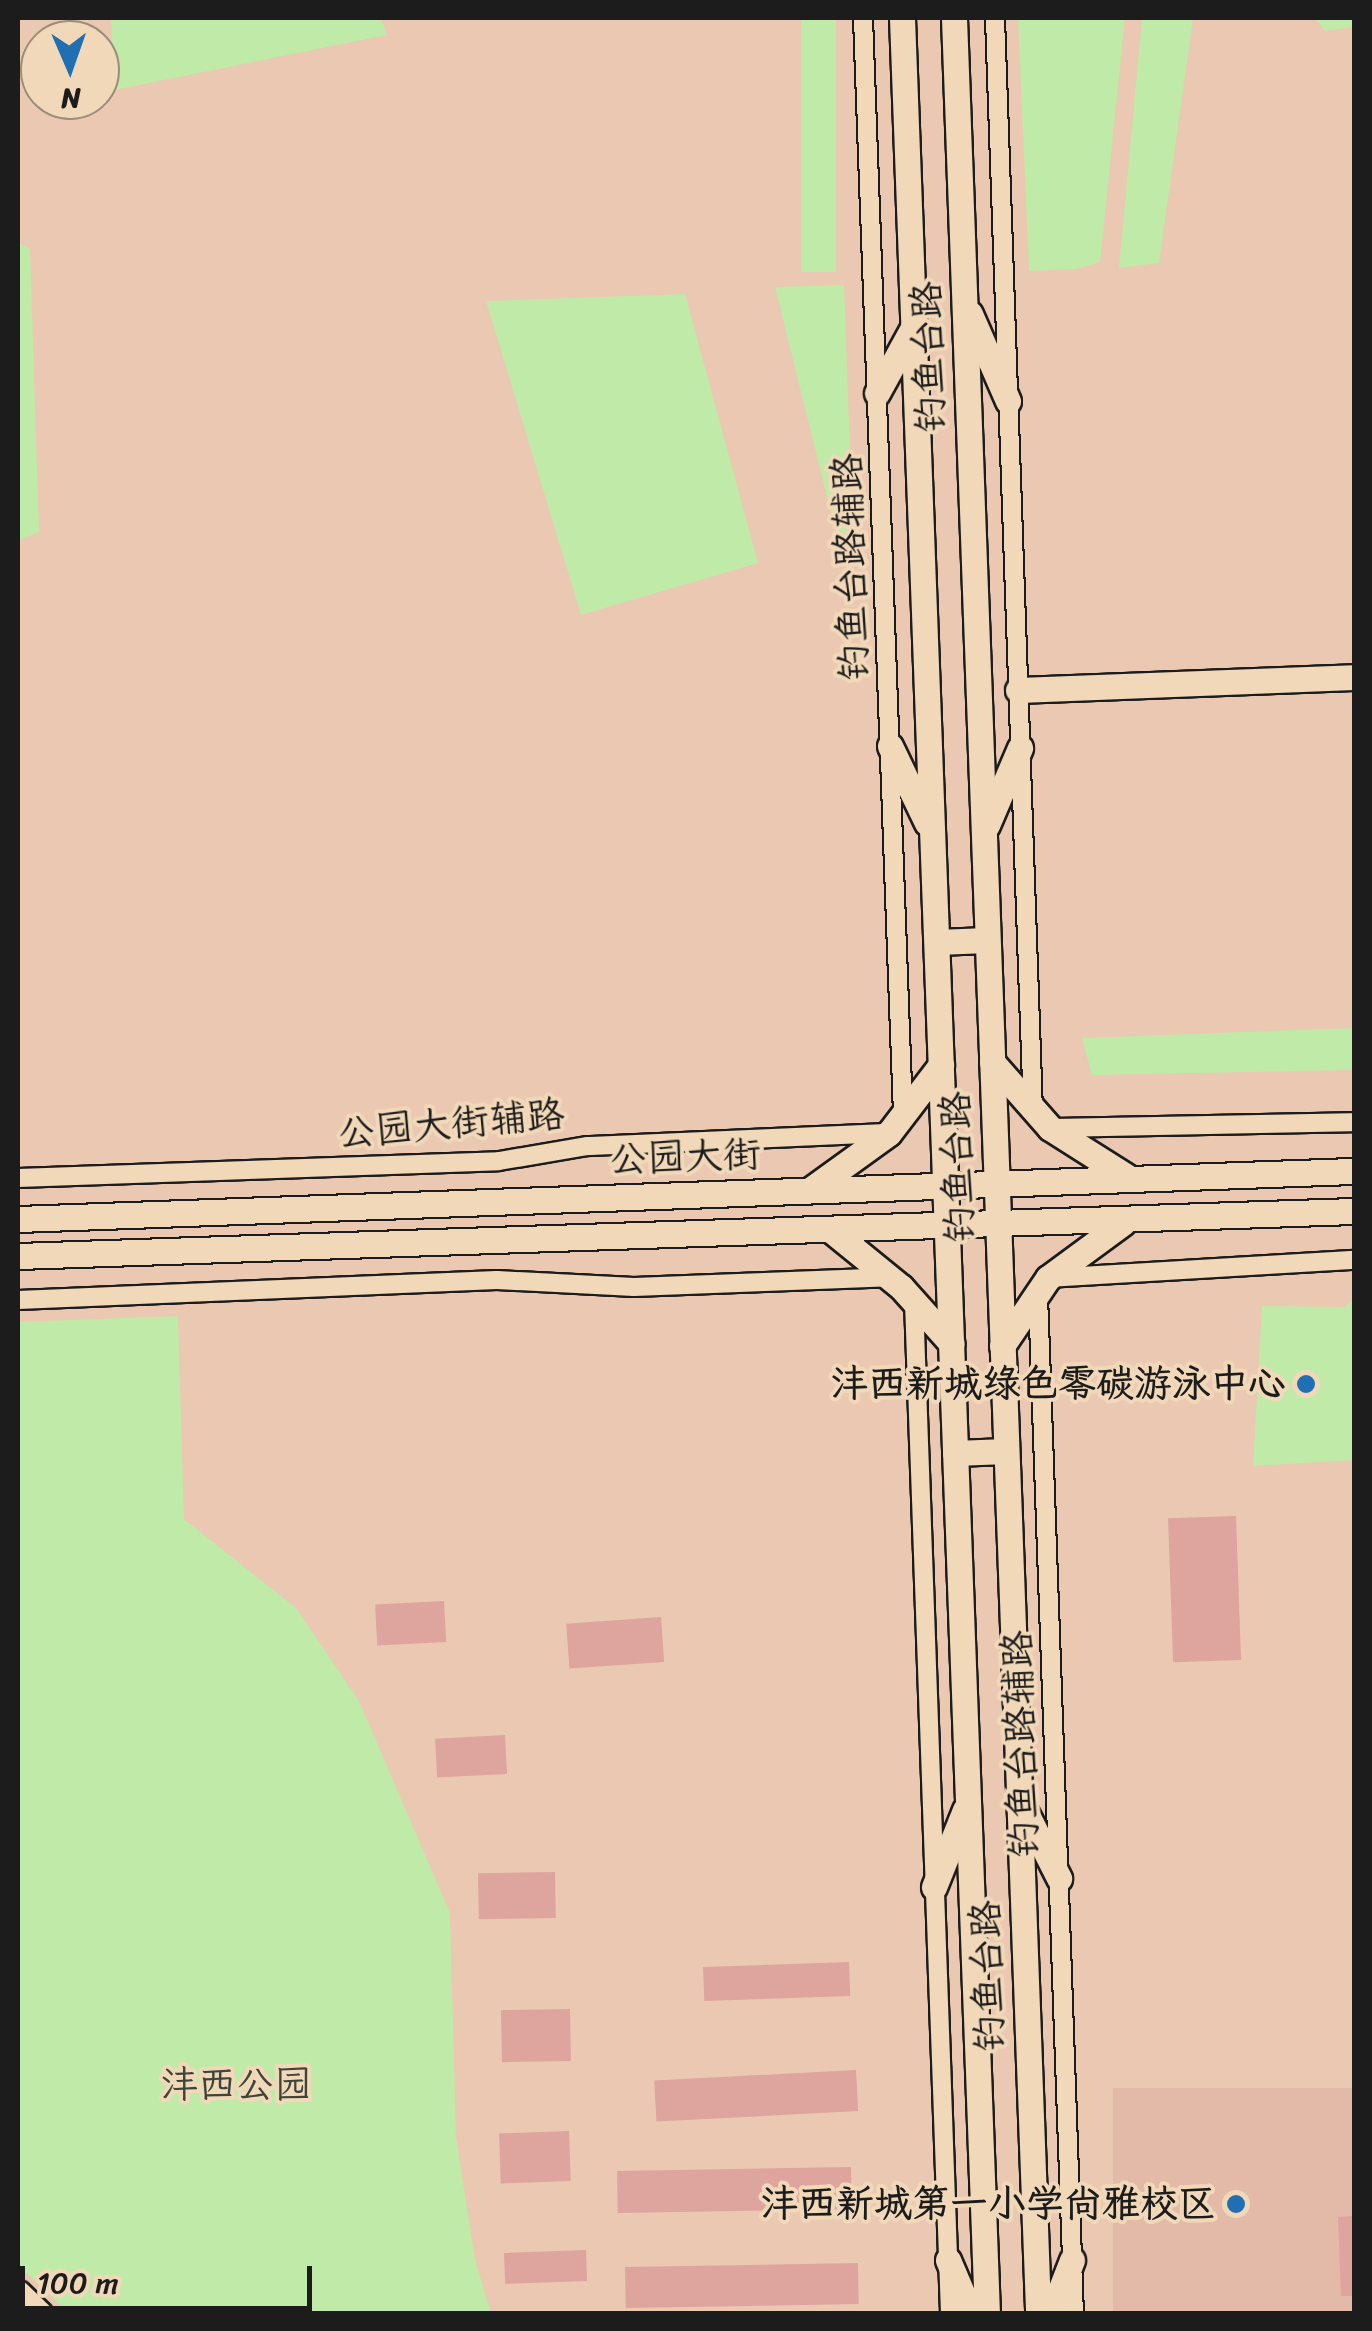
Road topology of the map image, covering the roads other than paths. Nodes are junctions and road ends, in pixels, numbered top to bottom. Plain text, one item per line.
1 (863, 18) edge
2 (902, 18) edge
3 (954, 18) edge
4 (995, 18) edge
5 (964, 300) junction
6 (914, 326) junction
7 (877, 393) junction
8 (1008, 401) junction
9 (1354, 677) edge
10 (1018, 690) junction
11 (890, 746) junction
12 (1020, 748) junction
13 (932, 834) junction
14 (984, 834) junction
15 (987, 940) junction
16 (936, 942) junction
17 (992, 1062) junction
18 (941, 1065) junction
19 (1042, 1119) junction
20 (1354, 1122) edge
21 (896, 1124) junction
22 (1354, 1171) edge
23 (1126, 1176) junction
24 (18, 1178) edge
25 (996, 1181) junction
26 (945, 1185) junction
27 (810, 1190) junction
28 (1354, 1212) edge
29 (18, 1219) edge
30 (1124, 1223) junction
31 (998, 1227) junction
32 (947, 1228) junction
33 (832, 1231) junction
34 (18, 1256) edge
35 (1354, 1260) edge
36 (889, 1277) junction
37 (1042, 1285) junction
38 (18, 1300) edge
39 (914, 1302) junction
40 (952, 1344) junction
41 (1002, 1346) junction
42 (1006, 1451) junction
43 (956, 1453) junction
44 (1020, 1799) junction
45 (968, 1800) junction
46 (1058, 1878) junction
47 (934, 1887) junction
48 (948, 2260) junction
49 (1072, 2260) junction
50 (18, 2292) edge
51 (40, 2314) edge
52 (950, 2314) edge
53 (971, 2314) edge
54 (987, 2314) edge
55 (1038, 2314) edge
56 (1051, 2314) edge
57 (1074, 2314) edge

1 - 7 street, 钓鱼台路辅路
2 - 6 main road, 钓鱼台路
3 - 5 main road, 钓鱼台路
4 - 8 street
5 - 8 main road
5 - 14 main road, 钓鱼台路
6 - 7 main road
6 - 13 main road, 钓鱼台路
7 - 11 street, 钓鱼台路辅路
8 - 10 street
9 - 10 main road
10 - 12 street
11 - 13 main road
11 - 21 street, 钓鱼台路辅路
12 - 14 main road
12 - 19 street
13 - 16 main road, 钓鱼台路
14 - 15 main road, 钓鱼台路
15 - 16 main road
15 - 17 main road, 钓鱼台路
16 - 18 main road, 钓鱼台路
17 - 19 main road
17 - 25 main road, 钓鱼台路
18 - 21 main road
18 - 26 main road, 钓鱼台路
19 - 20 street
19 - 23 main road
21 - 24 street, 公园大街辅路
21 - 27 main road
22 - 23 main road, 公园大街
23 - 25 main road, 公园大街
25 - 26 main road, 公园大街
25 - 31 main road, 钓鱼台路
26 - 27 main road, 公园大街
26 - 32 main road, 钓鱼台路
27 - 29 main road, 公园大街
28 - 30 main road, 公园大街
30 - 31 main road, 公园大街
30 - 37 main road
31 - 32 main road, 公园大街
31 - 41 main road, 钓鱼台路
32 - 33 main road, 公园大街
32 - 40 main road, 钓鱼台路
33 - 34 main road, 公园大街
33 - 36 main road
35 - 37 street
36 - 38 street
36 - 39 main road
37 - 41 main road
37 - 46 street, 钓鱼台路辅路
39 - 40 main road
39 - 47 street
40 - 43 main road, 钓鱼台路
41 - 42 main road, 钓鱼台路
42 - 43 main road
42 - 44 main road, 钓鱼台路
43 - 45 main road, 钓鱼台路
44 - 46 main road
44 - 55 main road, 钓鱼台路
45 - 47 main road
45 - 54 main road, 钓鱼台路
46 - 49 street, 钓鱼台路辅路
47 - 48 street
48 - 52 street
48 - 53 main road
49 - 56 main road
49 - 57 street, 钓鱼台路辅路
50 - 51 main road

